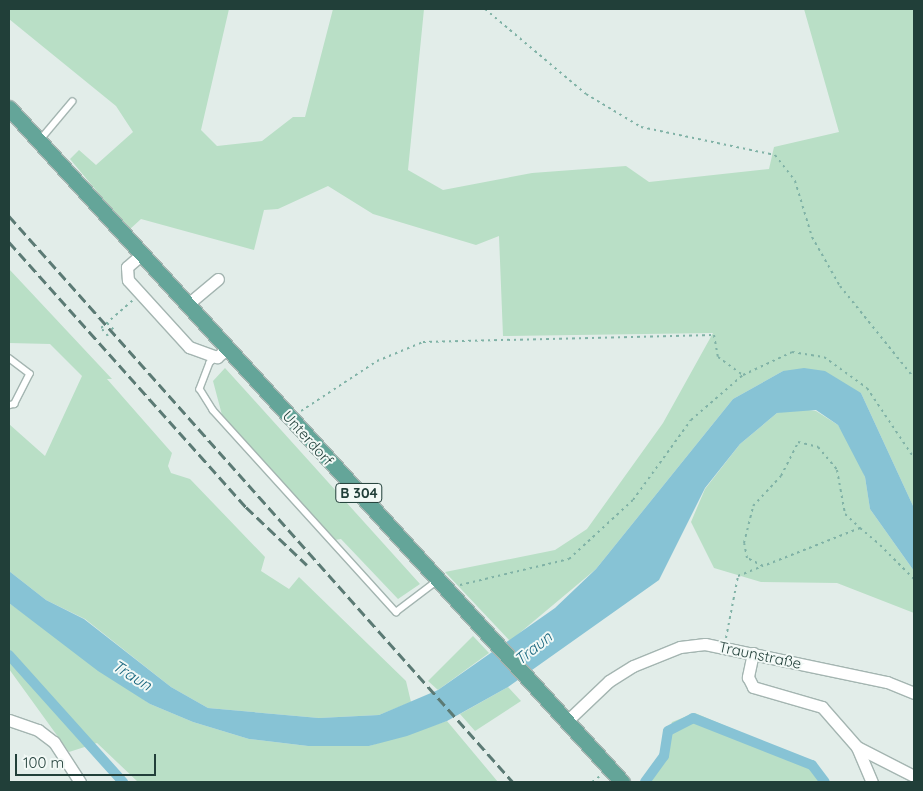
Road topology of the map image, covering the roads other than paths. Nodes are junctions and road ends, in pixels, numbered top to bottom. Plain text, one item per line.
1 (72, 102) dead end
2 (9, 108) edge
3 (39, 141) junction
4 (142, 254) junction
5 (218, 279) dead end
6 (188, 304) junction
7 (222, 353) junction
8 (9, 358) edge
9 (9, 406) edge
10 (442, 584) junction
11 (754, 653) junction
12 (914, 693) edge
13 (9, 720) edge
14 (567, 721) junction
15 (857, 747) junction
16 (914, 776) edge
17 (80, 782) edge
18 (622, 782) edge
19 (872, 782) edge

1 - 3 lane
2 - 3 main road, Unterdorf / B 304
3 - 4 main road, Unterdorf / B 304
4 - 6 main road, Unterdorf / B 304
4 - 7 street, Unterdorf
5 - 6 street
6 - 7 main road, Unterdorf / B 304
7 - 10 main road, Unterdorf / B 304
7 - 10 lane
8 - 9 lane
10 - 14 main road, Unterdorf / B 304
11 - 12 street, Traunstraße
11 - 14 street, Traunstraße
11 - 15 street
13 - 17 street
14 - 18 main road, B 304
15 - 16 street
15 - 19 street

